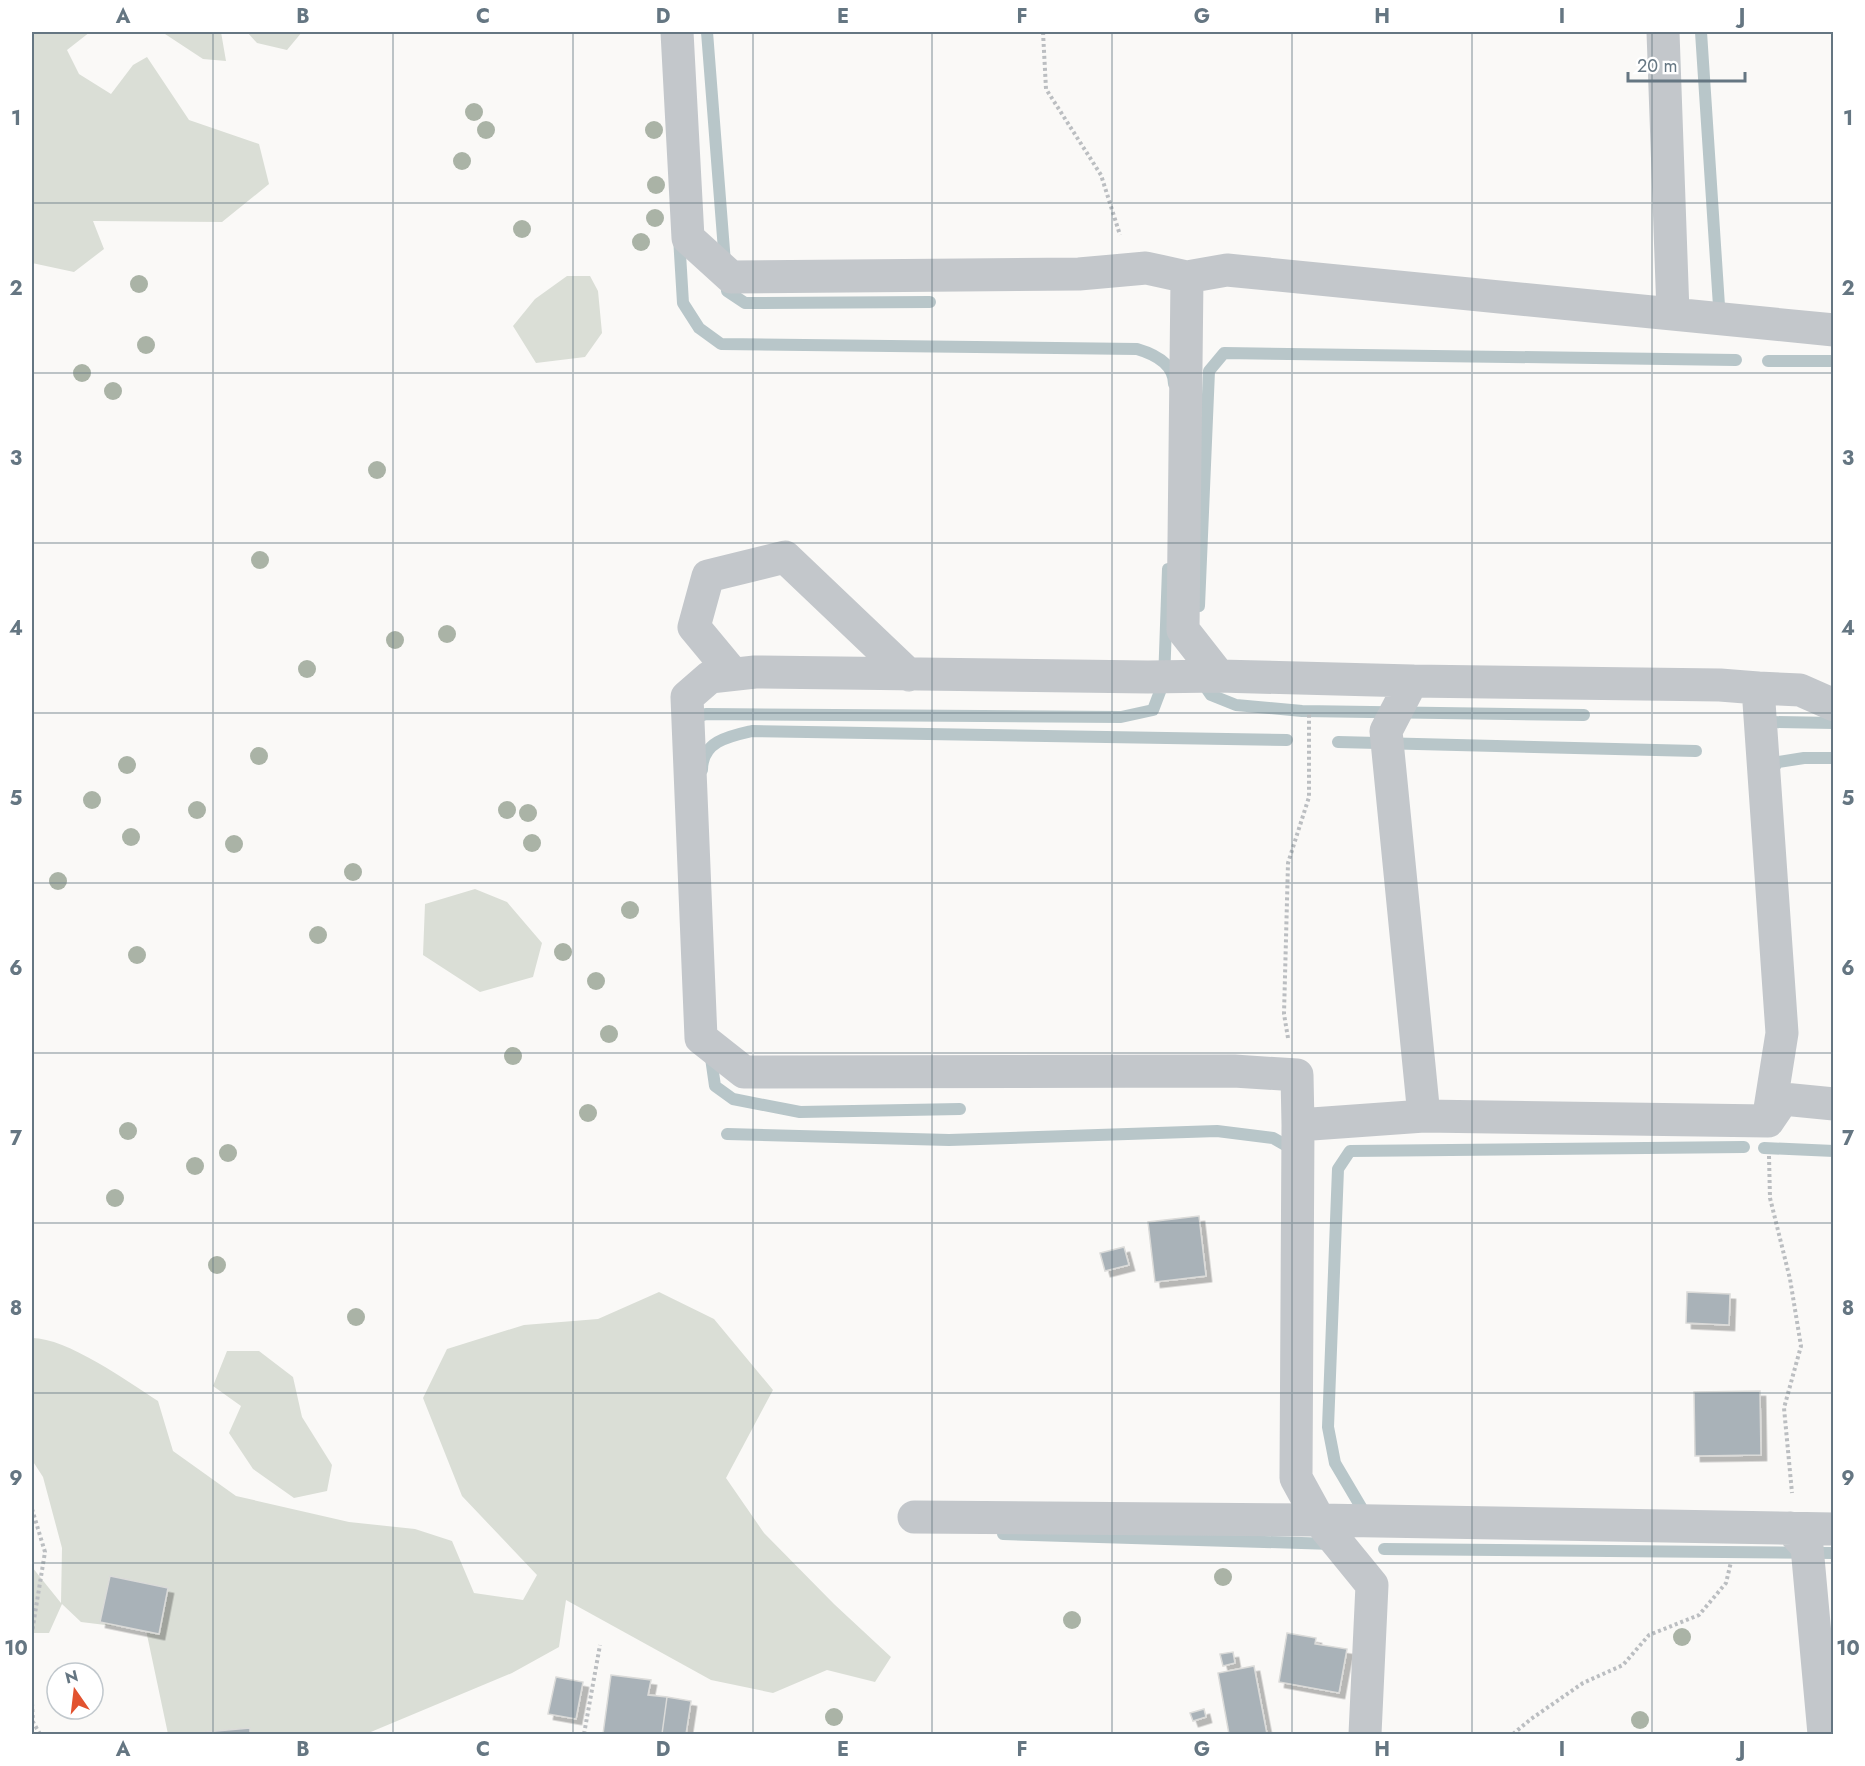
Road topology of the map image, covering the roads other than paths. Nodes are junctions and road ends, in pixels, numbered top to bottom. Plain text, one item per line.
1 (678, 32) edge
2 (1663, 32) edge
3 (1188, 278) junction
4 (1673, 313) junction
5 (1833, 330) edge
6 (1183, 630) junction
7 (732, 674) junction
8 (909, 675) junction
9 (1219, 676) junction
10 (1148, 677) junction
11 (1412, 681) junction
12 (1758, 688) junction
13 (1833, 705) edge
14 (1833, 1104) edge
15 (1424, 1116) junction
16 (1768, 1121) junction
17 (1298, 1125) junction
18 (914, 1517) dead end
19 (1318, 1520) junction
20 (1790, 1528) junction
21 (1833, 1529) edge
22 (1365, 1734) edge
23 (1824, 1734) edge

1 - 3 street
2 - 4 street
3 - 4 street
3 - 6 street
4 - 5 street
6 - 9 street
6 - 10 street
7 - 8 street
7 - 8 street
7 - 17 street
8 - 10 street
9 - 10 street
9 - 11 street
11 - 12 street
11 - 15 street
12 - 13 street
12 - 16 street
14 - 16 street
15 - 16 street
15 - 17 street
17 - 19 street
18 - 19 street
19 - 20 street
19 - 22 street
20 - 21 street
20 - 23 street

